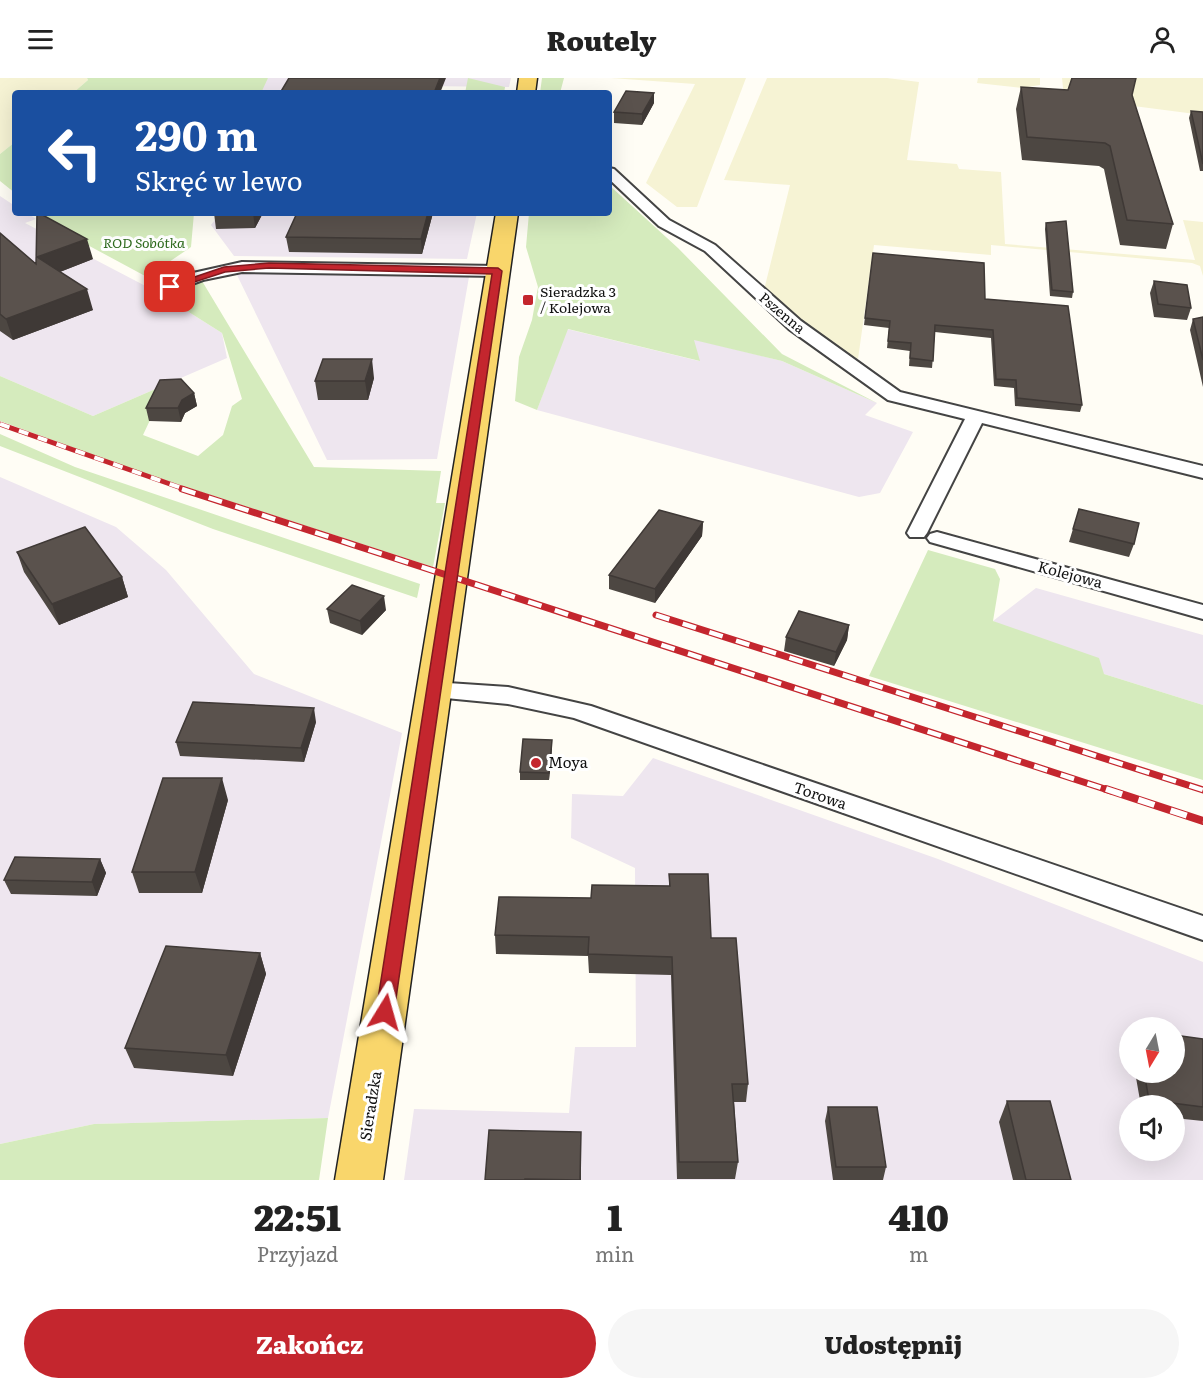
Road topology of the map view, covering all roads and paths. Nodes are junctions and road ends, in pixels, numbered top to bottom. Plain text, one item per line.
1 (612, 175) edge
2 (507, 216) edge
3 (498, 271) junction
4 (157, 292) dead end
5 (976, 416) junction
6 (1203, 472) edge
7 (1203, 612) edge
8 (433, 690) junction
9 (1203, 928) edge
10 (359, 1180) edge

1 - 5 street, Pszenna
2 - 3 main road, Sieradzka
3 - 4 street
3 - 8 main road, Sieradzka
5 - 6 street, Pszenna
5 - 7 street, Kolejowa
8 - 9 street, Torowa
8 - 10 main road, Sieradzka

